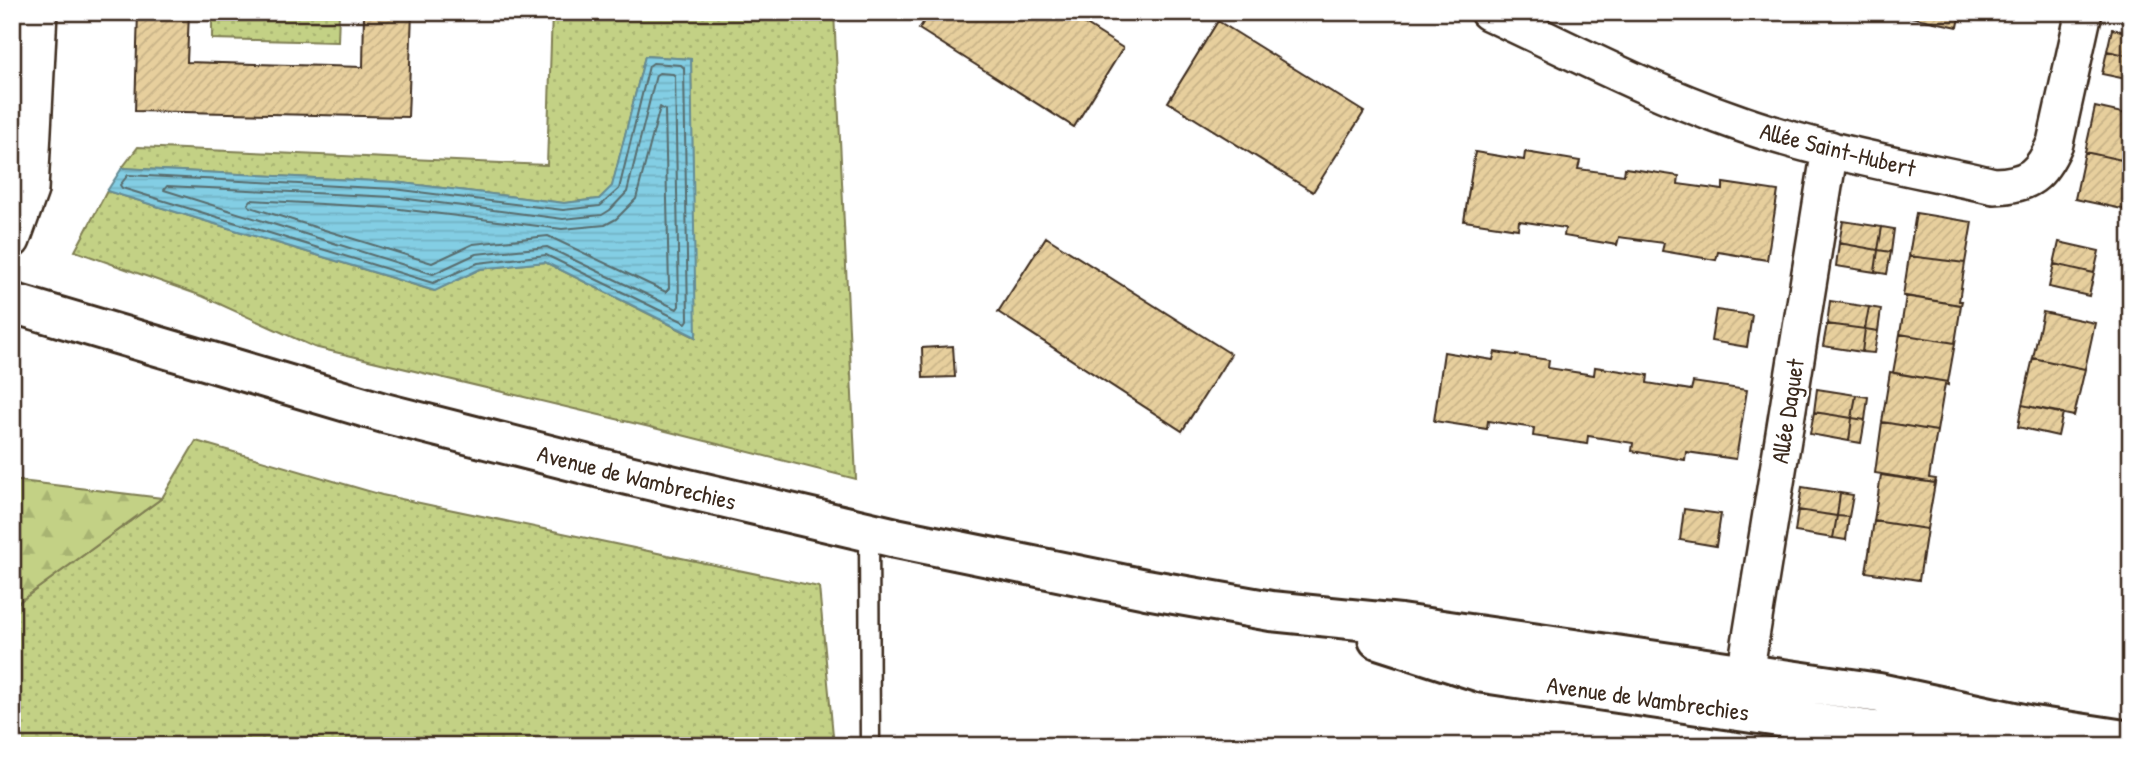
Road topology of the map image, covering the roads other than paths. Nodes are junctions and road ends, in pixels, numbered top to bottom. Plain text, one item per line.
1 (39, 12) edge
2 (1488, 12) edge
3 (2084, 12) edge
4 (1830, 149) junction
5 (12, 240) edge
6 (12, 303) edge
7 (869, 532) junction
8 (1271, 611) junction
9 (1745, 674) junction
10 (2033, 726) junction
11 (2131, 741) edge
12 (870, 746) edge

1 - 5 street
2 - 4 street, Allée Saint-Hubert
3 - 4 street, Allée Saint-Hubert
4 - 9 street, Allée Daguet
6 - 7 main road, Avenue de Wambrechies
7 - 8 main road, Avenue de Wambrechies
7 - 12 lane
8 - 9 main road, Avenue de Wambrechies
8 - 10 main road, Avenue de Wambrechies
9 - 10 main road, Avenue de Wambrechies
10 - 11 main road, Avenue de Wambrechies

